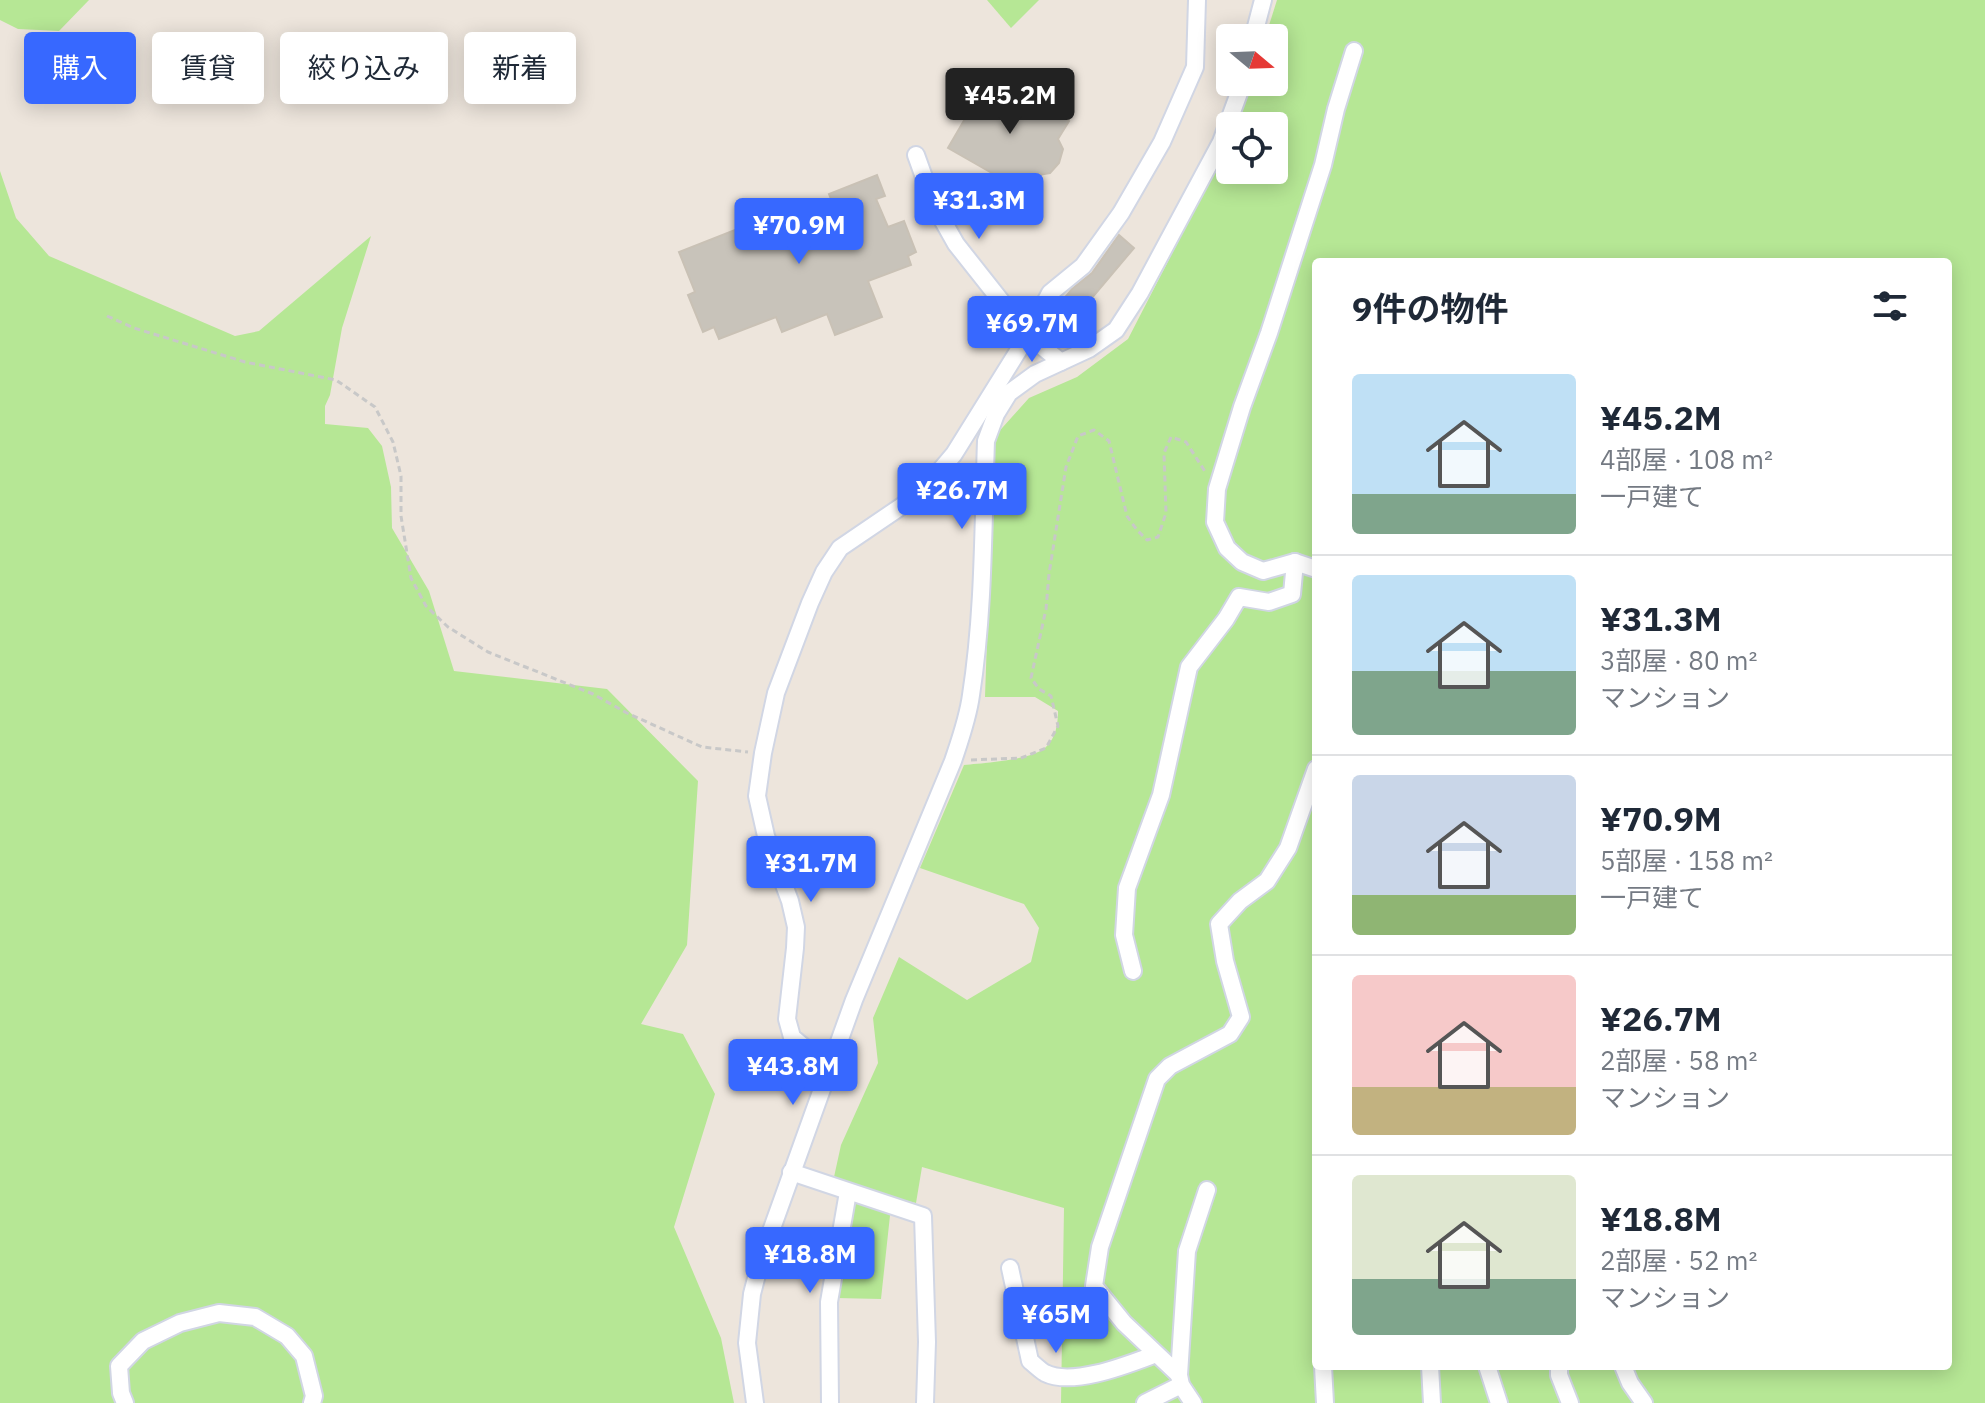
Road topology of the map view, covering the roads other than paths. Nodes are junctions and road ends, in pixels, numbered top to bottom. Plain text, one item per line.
1 (1197, 0) edge
2 (1263, 0) edge
3 (1257, 24) edge
4 (1354, 51) dead end
5 (1238, 96) edge
6 (916, 155) dead end
7 (1028, 335) junction
8 (1061, 362) junction
9 (1295, 562) junction
10 (1312, 568) edge
11 (1312, 780) edge
12 (1133, 971) dead end
13 (833, 1056) junction
14 (791, 1172) junction
15 (1207, 1190) dead end
16 (848, 1192) junction
17 (1010, 1268) dead end
18 (1156, 1354) junction
19 (1323, 1370) edge
20 (1430, 1370) edge
21 (1488, 1370) edge
22 (1559, 1370) edge
23 (1625, 1370) edge
24 (1180, 1380) junction
25 (125, 1403) edge
26 (312, 1403) edge
27 (755, 1403) edge
28 (830, 1403) edge
29 (925, 1403) edge
30 (1145, 1403) edge
31 (1193, 1403) edge
32 (1325, 1403) edge
33 (1432, 1403) edge
34 (1499, 1403) edge
35 (1570, 1403) edge
36 (1644, 1403) edge

1 - 7 street
2 - 3 street
4 - 9 street
5 - 8 street
6 - 7 street
7 - 8 street
7 - 13 street
8 - 13 street
9 - 10 street
9 - 12 street
11 - 18 street
13 - 14 street
14 - 16 street
14 - 27 street
15 - 24 street
16 - 28 street
16 - 29 street
17 - 18 street
18 - 24 street
19 - 32 street
20 - 33 street
21 - 34 street
22 - 35 street
23 - 36 street
24 - 30 street
24 - 31 street
25 - 26 street

